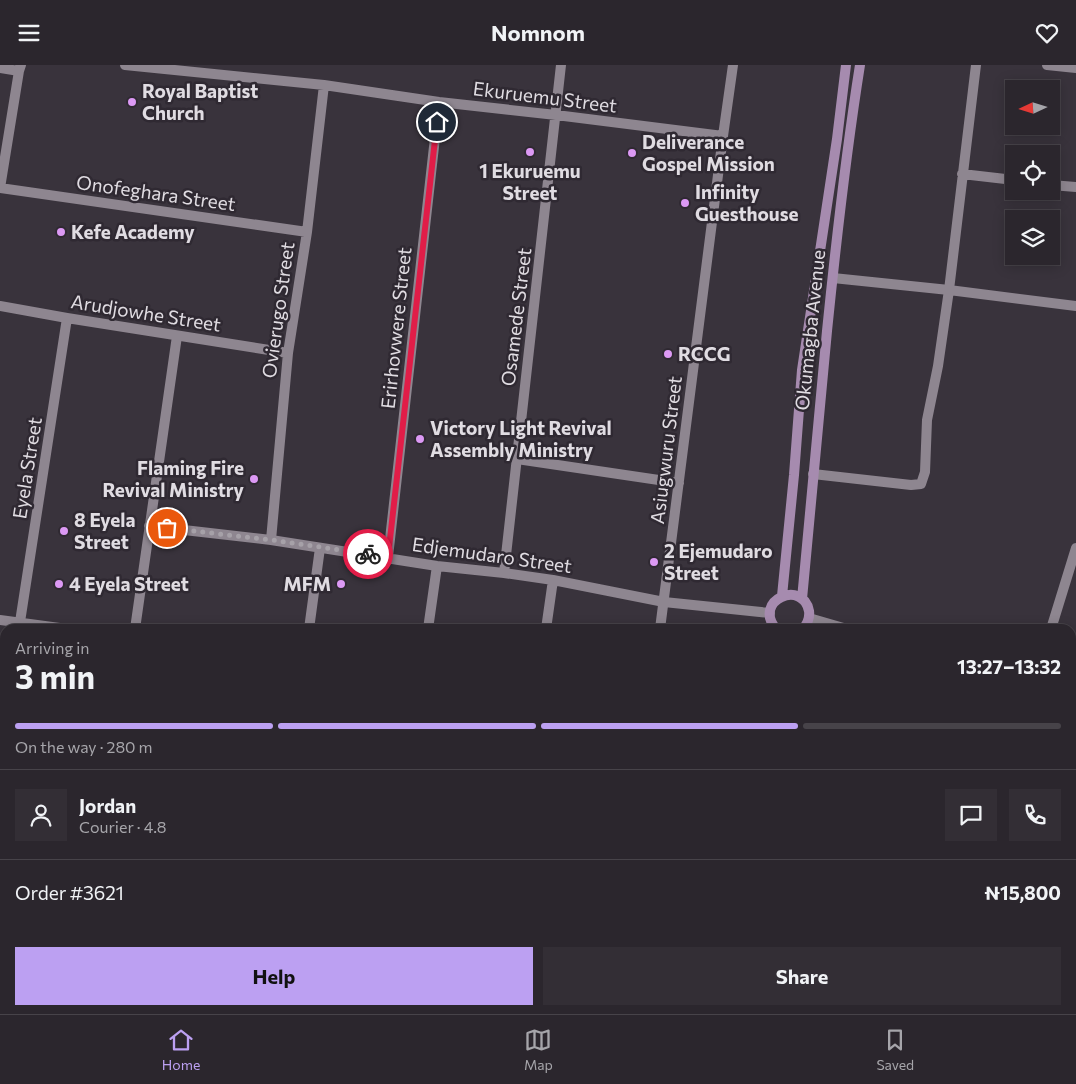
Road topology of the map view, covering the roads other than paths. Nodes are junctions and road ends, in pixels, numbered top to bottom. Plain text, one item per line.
1 (125, 65) edge
2 (562, 65) edge
3 (733, 65) edge
4 (846, 65) edge
5 (860, 65) edge
6 (976, 65) edge
7 (1047, 65) edge
8 (0, 68) edge
9 (20, 68) edge
10 (1076, 68) edge
11 (324, 85) junction
12 (439, 102) junction
13 (556, 115) junction
14 (723, 136) junction
15 (962, 174) junction
16 (1005, 179) edge
17 (1060, 186) edge
18 (1076, 187) edge
19 (0, 188) edge
20 (307, 232) junction
21 (833, 278) junction
22 (949, 290) junction
23 (0, 306) edge
24 (1076, 306) edge
25 (67, 318) junction
26 (177, 335) junction
27 (288, 353) junction
28 (517, 459) junction
29 (813, 474) junction
30 (679, 483) junction
31 (149, 526) junction
32 (272, 540) junction
33 (320, 548) junction
34 (1076, 548) edge
35 (388, 557) junction
36 (1074, 562) edge
37 (437, 566) junction
38 (504, 573) junction
39 (553, 580) junction
40 (782, 596) junction
41 (802, 599) junction
42 (664, 602) junction
43 (770, 613) junction
44 (809, 618) junction
45 (0, 620) edge
46 (20, 622) junction
47 (33, 624) edge
48 (136, 624) edge
49 (310, 624) edge
50 (429, 624) edge
51 (547, 624) edge
52 (661, 624) edge
53 (772, 624) edge
54 (807, 624) edge
55 (830, 624) edge
56 (1053, 624) edge

1 - 11 street, Ekuruemu Street
2 - 13 street, Osamede Street
3 - 14 street, Asiugwuru Street
4 - 40 main road, Okumagba Avenue
5 - 21 main road, Okumagba Avenue
6 - 15 street
7 - 10 street
8 - 9 street
9 - 19 street
11 - 12 street, Ekuruemu Street
11 - 20 street, Ovierugo Street
12 - 13 street, Ekuruemu Street
12 - 35 street, Erirhovwere Street
13 - 14 street, Ekuruemu Street
13 - 28 street, Osamede Street
14 - 30 street, Asiugwuru Street
15 - 16 street
15 - 22 street
17 - 18 street
19 - 20 street, Onofeghara Street
20 - 27 street, Ovierugo Street
21 - 22 street
21 - 29 main road, Okumagba Avenue
22 - 24 street
22 - 29 street
23 - 25 street, Arudjowhe Street
25 - 26 street, Arudjowhe Street
25 - 46 street, Eyela Street
26 - 27 street, Arudjowhe Street
26 - 31 street
27 - 32 street, Ovierugo Street
28 - 30 street
28 - 38 street, Osamede Street
29 - 41 main road, Okumagba Avenue
30 - 42 street, Asiugwuru Street
31 - 32 street, Edjemudaro Street
31 - 48 street
32 - 33 street, Edjemudaro Street
33 - 35 street, Edjemudaro Street
33 - 49 street
34 - 36 street
35 - 37 street, Edjemudaro Street
36 - 56 street
37 - 38 street, Edjemudaro Street
37 - 50 street
38 - 39 street, Edjemudaro Street
39 - 42 street, Edjemudaro Street
39 - 51 street
40 - 41 main road
40 - 43 main road
41 - 44 main road
42 - 43 street, Edjemudaro Street
42 - 52 street, Asiugwuru Street
43 - 53 main road
44 - 54 main road
44 - 55 street
45 - 46 street
46 - 47 street

